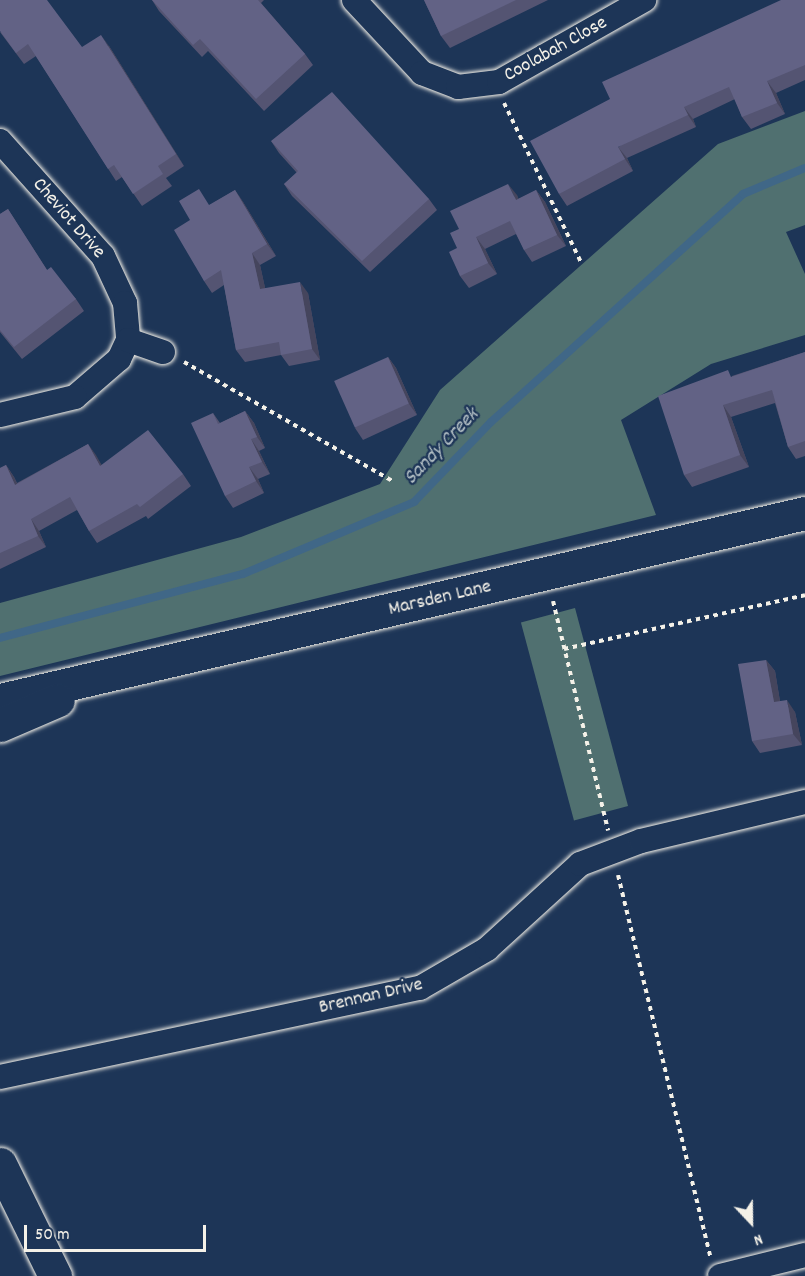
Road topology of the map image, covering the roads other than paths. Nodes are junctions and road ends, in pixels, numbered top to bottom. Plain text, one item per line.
1 (354, 0) edge
2 (644, 0) edge
3 (0, 141) edge
4 (128, 340) junction
5 (163, 352) road end
6 (0, 415) edge
7 (805, 513) edge
8 (76, 685) junction
9 (0, 700) edge
10 (0, 725) edge
11 (805, 802) edge
12 (0, 1077) edge
13 (0, 1164) edge
14 (805, 1256) edge
15 (716, 1270) edge
16 (55, 1276) edge

1 - 2 street, Coolabah Close
3 - 4 street, Cheviot Drive
4 - 5 street
4 - 6 street
7 - 8 main road, Marsden Lane
8 - 9 main road, Marsden Lane
8 - 10 main road, Marsden Lane
11 - 12 street, Brennan Drive
13 - 16 main road
14 - 15 street

